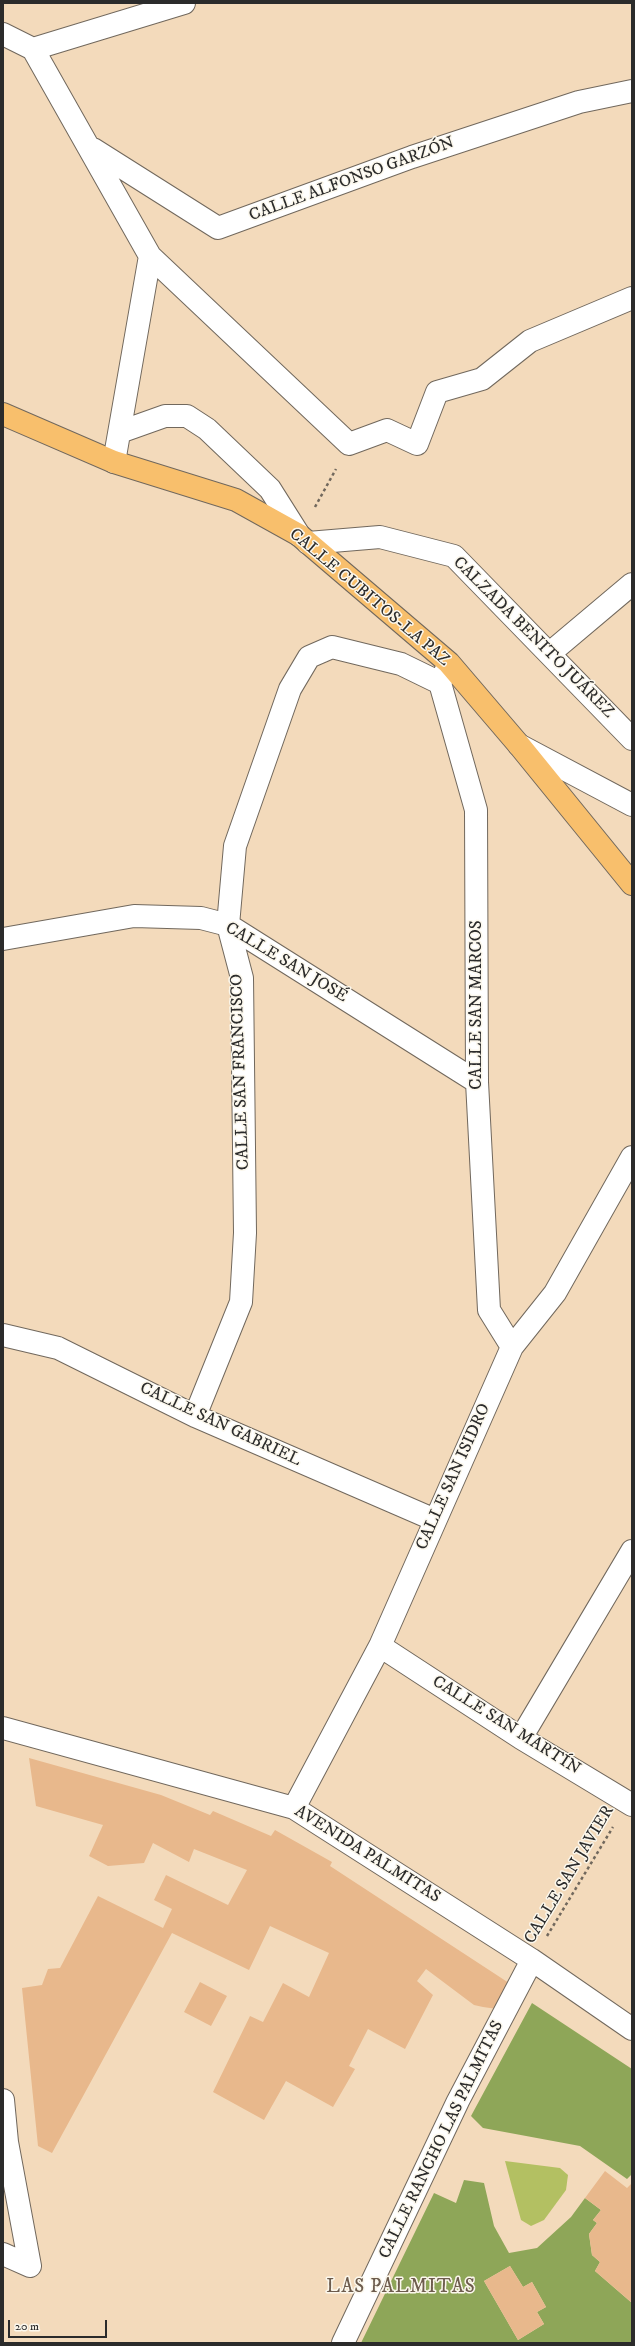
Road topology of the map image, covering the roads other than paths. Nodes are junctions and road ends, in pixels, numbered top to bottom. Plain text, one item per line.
1 (184, 3) edge
2 (3, 34) edge
3 (33, 49) junction
4 (632, 91) edge
5 (90, 147) junction
6 (150, 256) junction
7 (632, 298) edge
8 (3, 414) edge
9 (120, 432) junction
10 (114, 462) junction
11 (304, 539) junction
12 (632, 584) edge
13 (550, 653) junction
14 (449, 663) junction
15 (440, 683) junction
16 (632, 739) edge
17 (519, 745) junction
18 (632, 804) edge
19 (632, 884) edge
20 (228, 925) junction
21 (3, 939) edge
22 (477, 1082) junction
23 (632, 1157) edge
24 (3, 1335) edge
25 (512, 1347) junction
26 (195, 1416) junction
27 (435, 1520) junction
28 (632, 1551) edge
29 (380, 1646) junction
30 (3, 1728) edge
31 (521, 1738) junction
32 (630, 1804) edge
33 (294, 1808) junction
34 (532, 1960) junction
35 (632, 2029) edge
36 (3, 2100) edge
37 (3, 2254) edge
38 (343, 2343) edge

1 - 3 street
2 - 3 street
3 - 5 street
4 - 5 street, CALLE ALFONSO GARZÓN
5 - 6 street
6 - 7 street
6 - 9 street
8 - 10 main road, CALLE CUBITOS-LA PAZ
9 - 10 street
9 - 11 street
10 - 11 main road, CALLE CUBITOS-LA PAZ
11 - 13 street, CALZADA BENITO JUÁREZ
11 - 14 main road, CALLE CUBITOS-LA PAZ
12 - 13 street
13 - 16 street, CALZADA BENITO JUÁREZ
14 - 15 street
14 - 17 main road, CALLE CUBITOS-LA PAZ
15 - 20 street, CALLE SAN FRANCISCO
15 - 22 street, CALLE SAN MARCOS
17 - 18 street
17 - 19 main road, CALLE CUBITOS-LA PAZ
20 - 21 street, CALLE SAN JOSÉ
20 - 22 street, CALLE SAN JOSÉ
20 - 26 street, CALLE SAN FRANCISCO
22 - 25 street, CALLE SAN MARCOS
23 - 25 street, CALLE SAN ISIDRO
24 - 26 street, CALLE SAN GABRIEL
25 - 27 street, CALLE SAN ISIDRO
26 - 27 street, CALLE SAN GABRIEL
27 - 29 street, CALLE SAN ISIDRO
28 - 31 street
29 - 31 street, CALLE SAN MARTÍN
29 - 33 street, CALLE SAN ISIDRO
30 - 33 street, AVENIDA PALMITAS
31 - 32 street, CALLE SAN MARTÍN
33 - 34 street, AVENIDA PALMITAS
34 - 35 street, AVENIDA PALMITAS
34 - 38 street, CALLE RANCHO LAS PALMITAS
36 - 37 street

